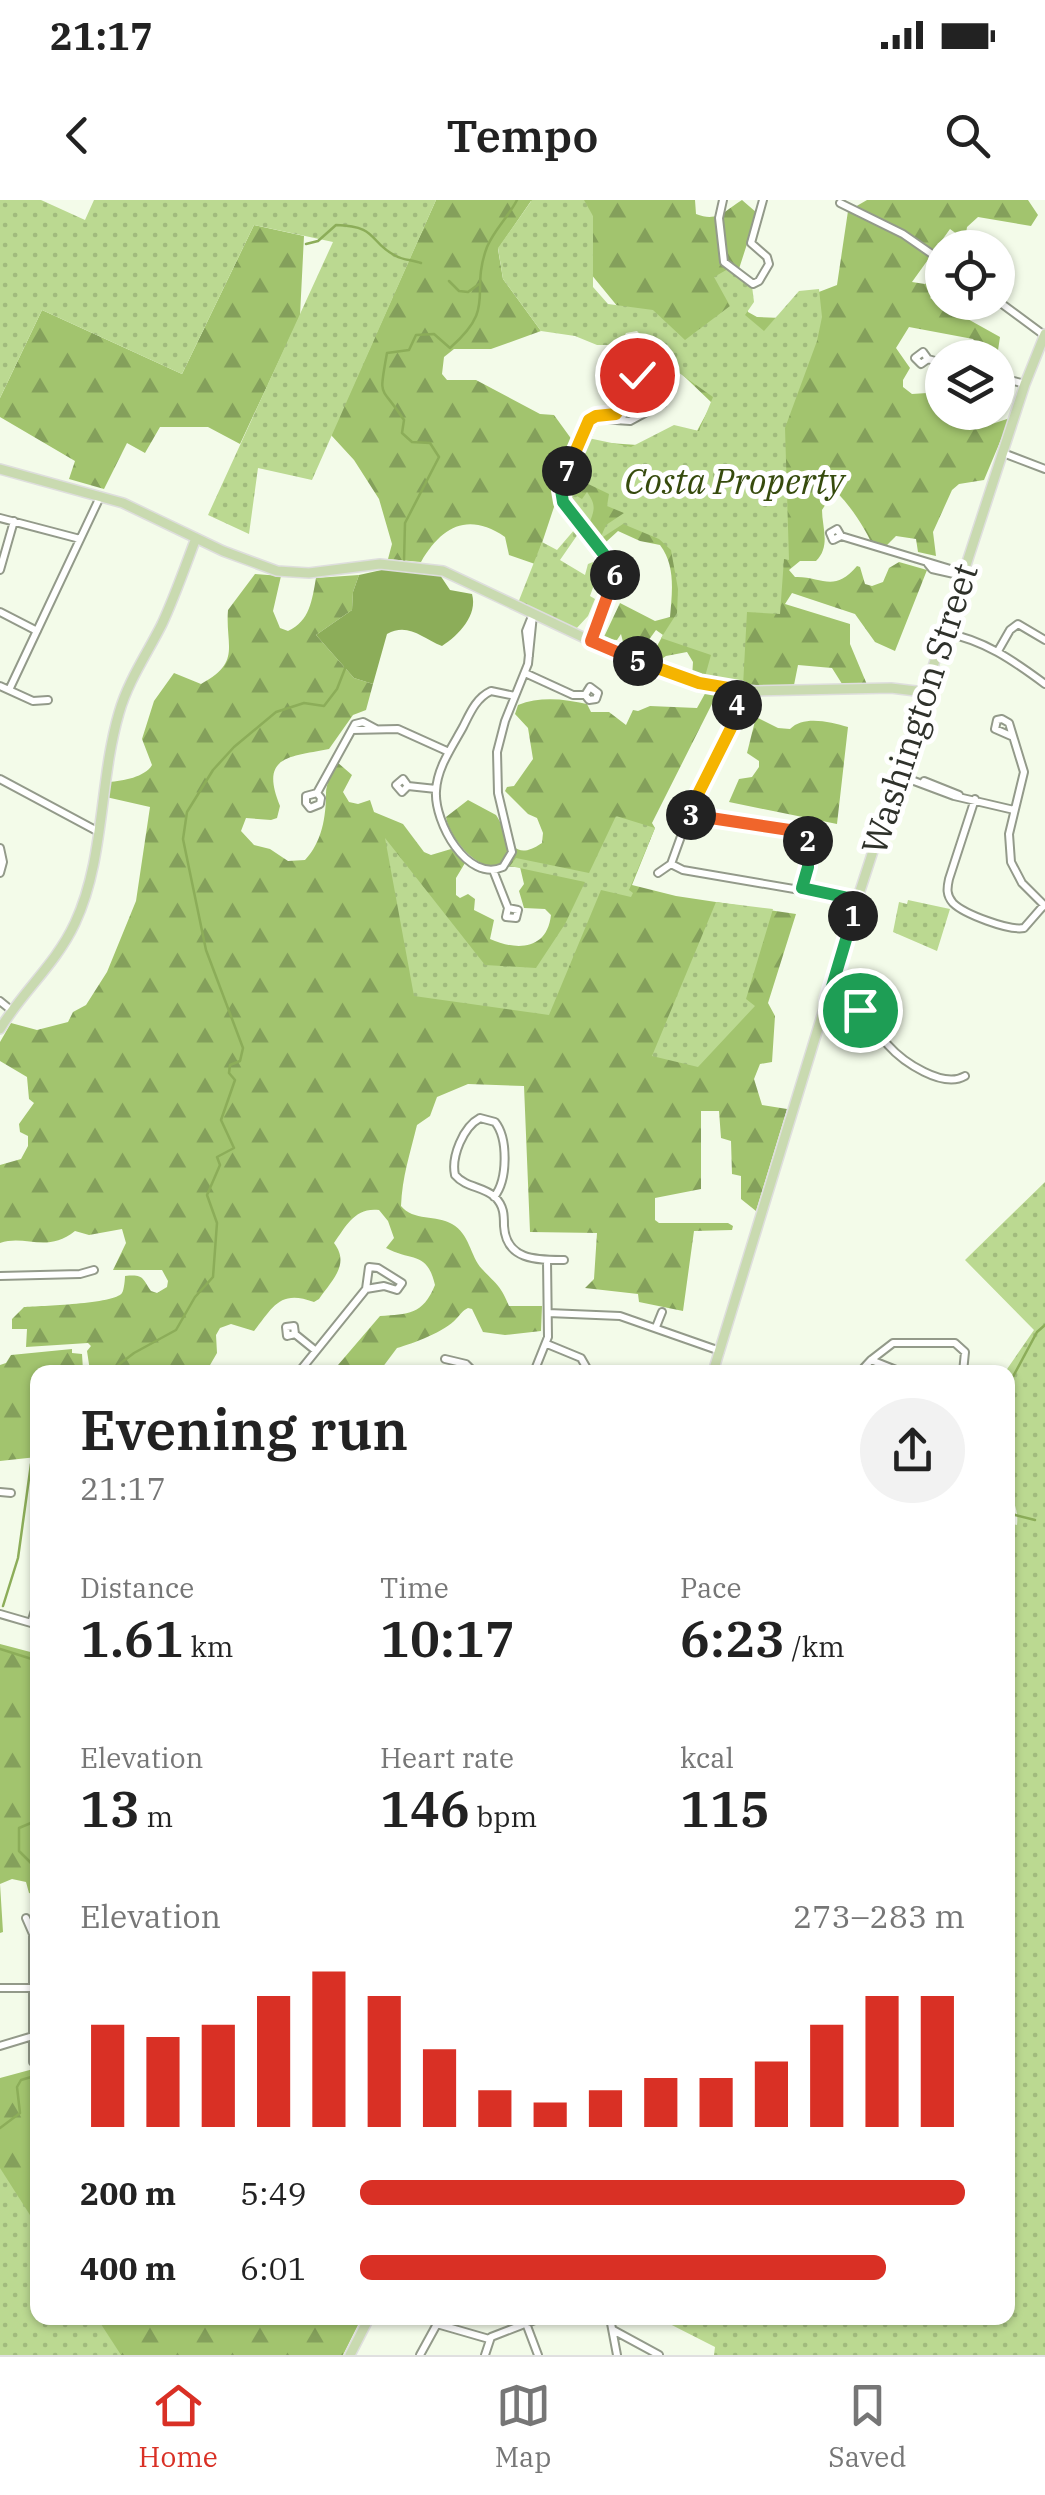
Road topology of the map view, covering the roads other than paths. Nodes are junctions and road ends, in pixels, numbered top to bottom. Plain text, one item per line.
1 (723, 200) edge
2 (763, 200) edge
3 (840, 204) dead end
4 (925, 249) edge
5 (1015, 313) edge
6 (1045, 335) edge
7 (1015, 381) edge
8 (1025, 384) junction
9 (618, 417) junction
10 (1002, 454) junction
11 (0, 470) edge
12 (1045, 470) edge
13 (100, 496) junction
14 (0, 518) edge
15 (14, 521) junction
16 (841, 536) dead end
17 (196, 538) junction
18 (80, 539) junction
19 (0, 570) edge
20 (963, 576) junction
21 (0, 612) edge
22 (533, 615) junction
23 (37, 631) junction
24 (944, 633) junction
25 (1045, 640) edge
26 (591, 641) junction
27 (998, 651) junction
28 (526, 672) junction
29 (1045, 684) edge
30 (0, 686) edge
31 (9, 690) junction
32 (740, 690) junction
33 (924, 692) junction
34 (585, 695) dead end
35 (515, 696) junction
36 (48, 700) dead end
37 (1010, 736) dead end
38 (449, 752) junction
39 (898, 775) junction
40 (0, 779) edge
41 (408, 786) dead end
42 (436, 789) junction
43 (316, 793) dead end
44 (975, 799) junction
45 (1014, 810) junction
46 (689, 814) junction
47 (97, 831) junction
48 (0, 848) edge
49 (671, 864) junction
50 (493, 870) junction
51 (0, 873) edge
52 (658, 873) dead end
53 (802, 888) junction
54 (858, 900) junction
55 (1044, 905) edge
56 (508, 908) dead end
57 (828, 1000) junction
58 (0, 1002) edge
59 (12, 1010) junction
60 (0, 1029) edge
61 (965, 1076) dead end
62 (494, 1196) junction
63 (547, 1260) junction
64 (564, 1260) dead end
65 (94, 1270) dead end
66 (0, 1276) edge
67 (366, 1289) junction
68 (662, 1312) dead end
69 (548, 1313) junction
70 (656, 1328) junction
71 (295, 1334) dead end
72 (547, 1344) junction
73 (316, 1351) junction
74 (720, 1351) junction
75 (445, 1359) dead end
76 (871, 1360) junction
77 (305, 1365) edge
78 (467, 1365) edge
79 (537, 1365) edge
80 (586, 1365) edge
81 (715, 1365) edge
82 (866, 1365) edge
83 (884, 1365) edge
84 (963, 1365) edge
85 (0, 1492) edge
86 (10, 1492) dead end
87 (0, 1614) edge
88 (30, 1623) edge
89 (26, 1918) dead end
90 (30, 1927) edge
91 (0, 1988) edge
92 (30, 1988) edge
93 (30, 2037) edge
94 (0, 2046) edge
95 (365, 2325) edge
96 (436, 2325) edge
97 (440, 2325) edge
98 (515, 2325) edge
99 (527, 2325) edge
100 (612, 2325) edge
101 (613, 2330) junction
102 (488, 2339) junction
103 (350, 2355) edge
104 (420, 2355) edge
105 (485, 2355) edge
106 (538, 2355) edge
107 (617, 2355) edge
108 (659, 2355) edge

1 - 2 street
3 - 4 street
5 - 6 street
6 - 8 main road, Washington Street
7 - 8 street
8 - 10 main road, Washington Street
9 - 9 street
9 - 26 street
10 - 12 street
10 - 20 main road, Washington Street
11 - 13 main road
13 - 17 main road
13 - 18 street
14 - 15 street
15 - 18 street
15 - 19 street
16 - 20 street
17 - 22 main road
17 - 47 main road
18 - 23 street
20 - 24 main road, Washington Street
21 - 23 street
22 - 26 main road
22 - 28 street
23 - 31 street
24 - 27 street
24 - 33 main road, Washington Street
25 - 27 street
26 - 32 main road
27 - 29 street
28 - 34 street
28 - 35 street
30 - 31 street
31 - 36 street
32 - 33 main road
32 - 46 street
33 - 39 main road, Washington Street
35 - 38 street
35 - 50 street
37 - 45 street
38 - 42 street
38 - 43 street
39 - 44 street
39 - 54 main road, Washington Street
40 - 47 street
41 - 42 street
42 - 50 street
44 - 45 street
44 - 55 street
45 - 55 street
46 - 49 street
46 - 53 street
47 - 59 main road
48 - 51 street
49 - 52 street
49 - 53 street
50 - 56 street
53 - 54 street
54 - 57 main road, Washington Street
57 - 61 street
57 - 74 main road, Washington Street
58 - 59 street
59 - 60 main road
62 - 62 street
62 - 63 street
63 - 64 street
63 - 69 street
65 - 66 street
67 - 67 street
67 - 73 street
68 - 70 street
69 - 70 street
69 - 72 street
70 - 74 street
71 - 73 street
72 - 79 street
72 - 80 street
73 - 77 street
74 - 81 main road, Washington Street
75 - 78 street
76 - 82 street
76 - 83 street
76 - 84 street
85 - 86 street
87 - 88 street
89 - 90 street
91 - 92 street
93 - 94 street
95 - 103 main road
96 - 104 street
97 - 102 street
98 - 102 street
99 - 106 street
100 - 101 street
101 - 107 street
101 - 108 street
102 - 105 street

